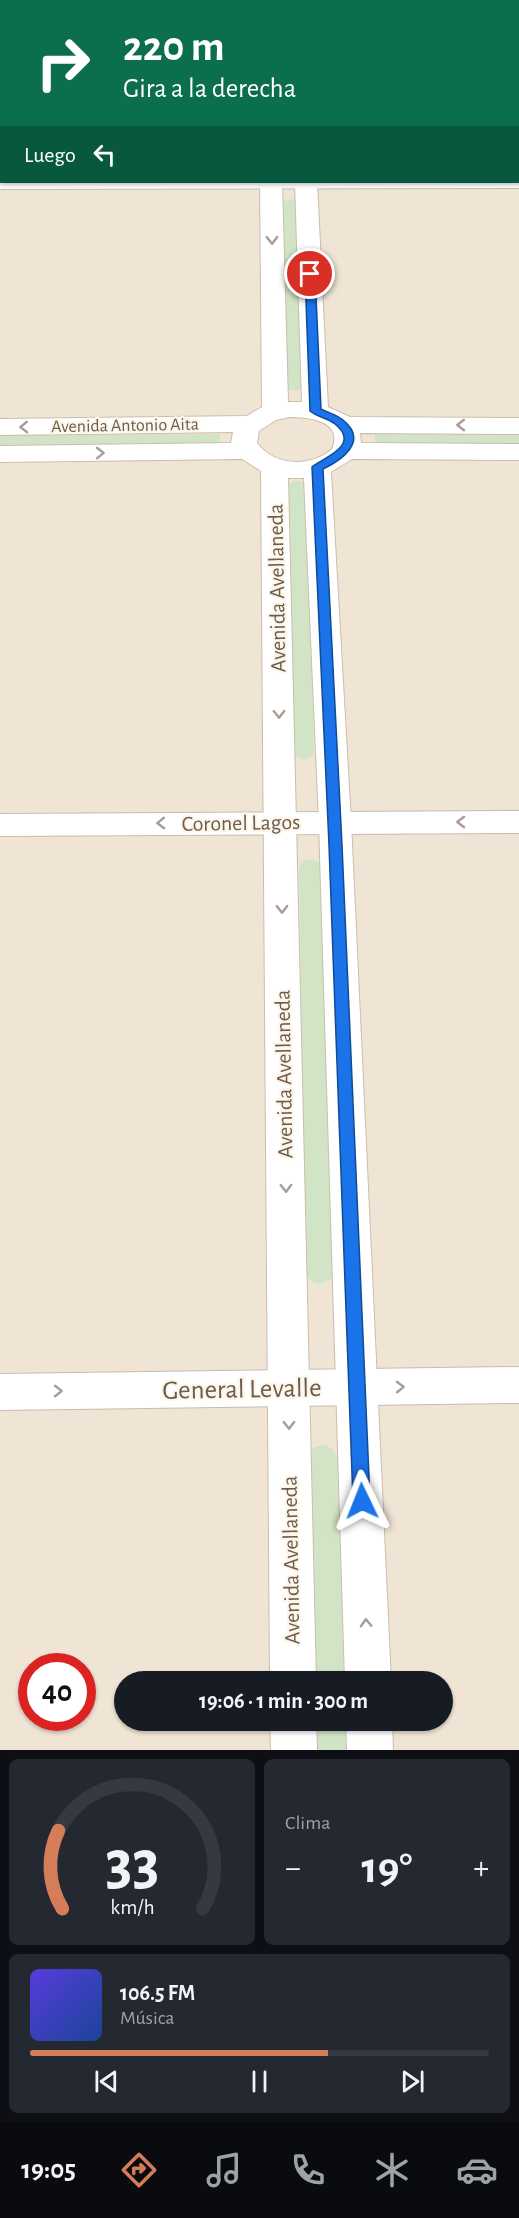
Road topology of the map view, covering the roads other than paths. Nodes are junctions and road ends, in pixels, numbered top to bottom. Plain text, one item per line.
1 (271, 183) edge
2 (306, 183) edge
3 (275, 411) junction
4 (315, 411) junction
5 (250, 424) junction
6 (342, 424) junction
7 (519, 426) edge
8 (0, 427) edge
9 (519, 452) edge
10 (0, 454) edge
11 (261, 459) junction
12 (331, 459) junction
13 (281, 822) junction
14 (335, 822) junction
15 (519, 822) edge
16 (0, 825) edge
17 (519, 1385) edge
18 (358, 1388) junction
19 (288, 1390) junction
20 (0, 1392) edge
21 (293, 1671) edge
22 (368, 1671) edge
23 (293, 1731) edge
24 (369, 1731) edge
25 (294, 1750) edge
26 (370, 1750) edge

1 -> 3 street
2 - 4 street
3 - 4 street
3 - 5 street
4 - 6 street
5 -> 8 street, Avenida Antonio Aita
5 - 11 street
7 -> 6 street
6 - 12 street
9 - 12 street
10 -> 11 street, Avenida Antonio Aita
11 - 12 street
11 -> 13 street, Avenida Avellaneda
12 - 14 street, Avenida Avellaneda
13 - 14 street, Coronel Lagos
13 -> 16 street, Coronel Lagos
13 -> 19 street, Avenida Avellaneda
15 -> 14 street, Coronel Lagos
14 - 18 street, Avenida Avellaneda
18 -> 17 street, General Levalle
18 - 19 street, General Levalle
22 -> 18 street, Avenida Avellaneda
20 -> 19 street, General Levalle
19 -> 21 street, Avenida Avellaneda
23 - 25 street
24 - 26 street

